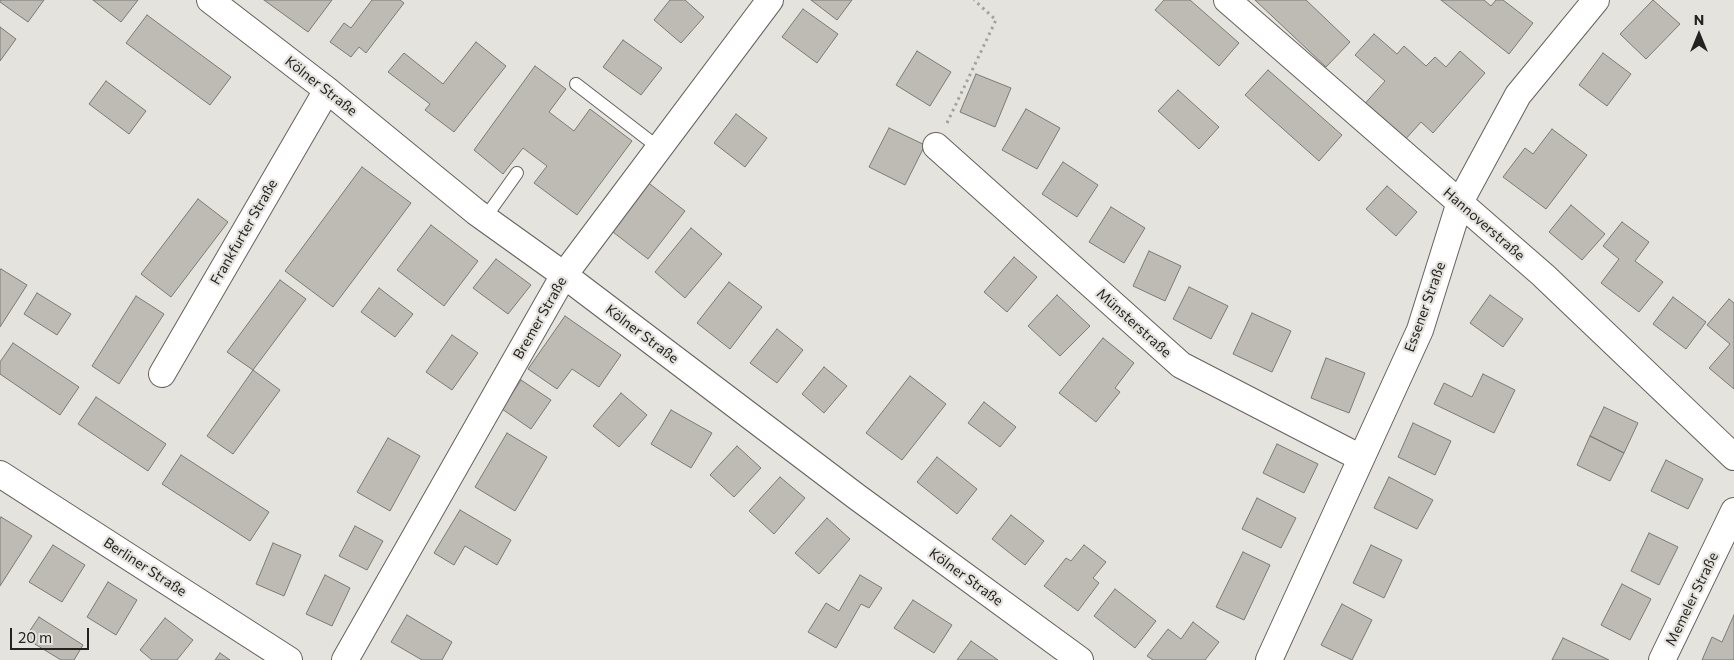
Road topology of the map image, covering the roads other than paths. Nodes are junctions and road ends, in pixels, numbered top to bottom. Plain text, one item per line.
1 (770, 0) edge
2 (1227, 0) edge
3 (1596, 0) edge
4 (220, 3) edge
5 (576, 84) dead end
6 (327, 90) junction
7 (936, 146) road end
8 (659, 148) junction
9 (517, 173) dead end
10 (1460, 202) junction
11 (485, 218) junction
12 (564, 276) junction
13 (162, 374) dead end
14 (1734, 456) edge
15 (1361, 458) junction
16 (0, 474) edge
17 (1734, 511) edge
18 (289, 660) edge
19 (346, 660) edge
20 (1080, 660) edge
21 (1270, 660) edge
22 (1662, 660) edge

1 - 8 street, Bremer Straße
2 - 10 street, Hannoverstraße
3 - 10 street, Essener Straße
4 - 6 street, Kölner Straße
5 - 8 lane
6 - 11 street, Kölner Straße
6 - 13 street, Frankfurter Straße
7 - 15 street, Münsterstraße
8 - 12 street, Bremer Straße
9 - 11 lane
10 - 14 street, Hannoverstraße
10 - 15 street, Essener Straße
11 - 12 street, Kölner Straße
12 - 19 street, Bremer Straße
12 - 20 street, Kölner Straße
15 - 21 street, Essener Straße
16 - 18 street, Berliner Straße
17 - 22 street, Memeler Straße

